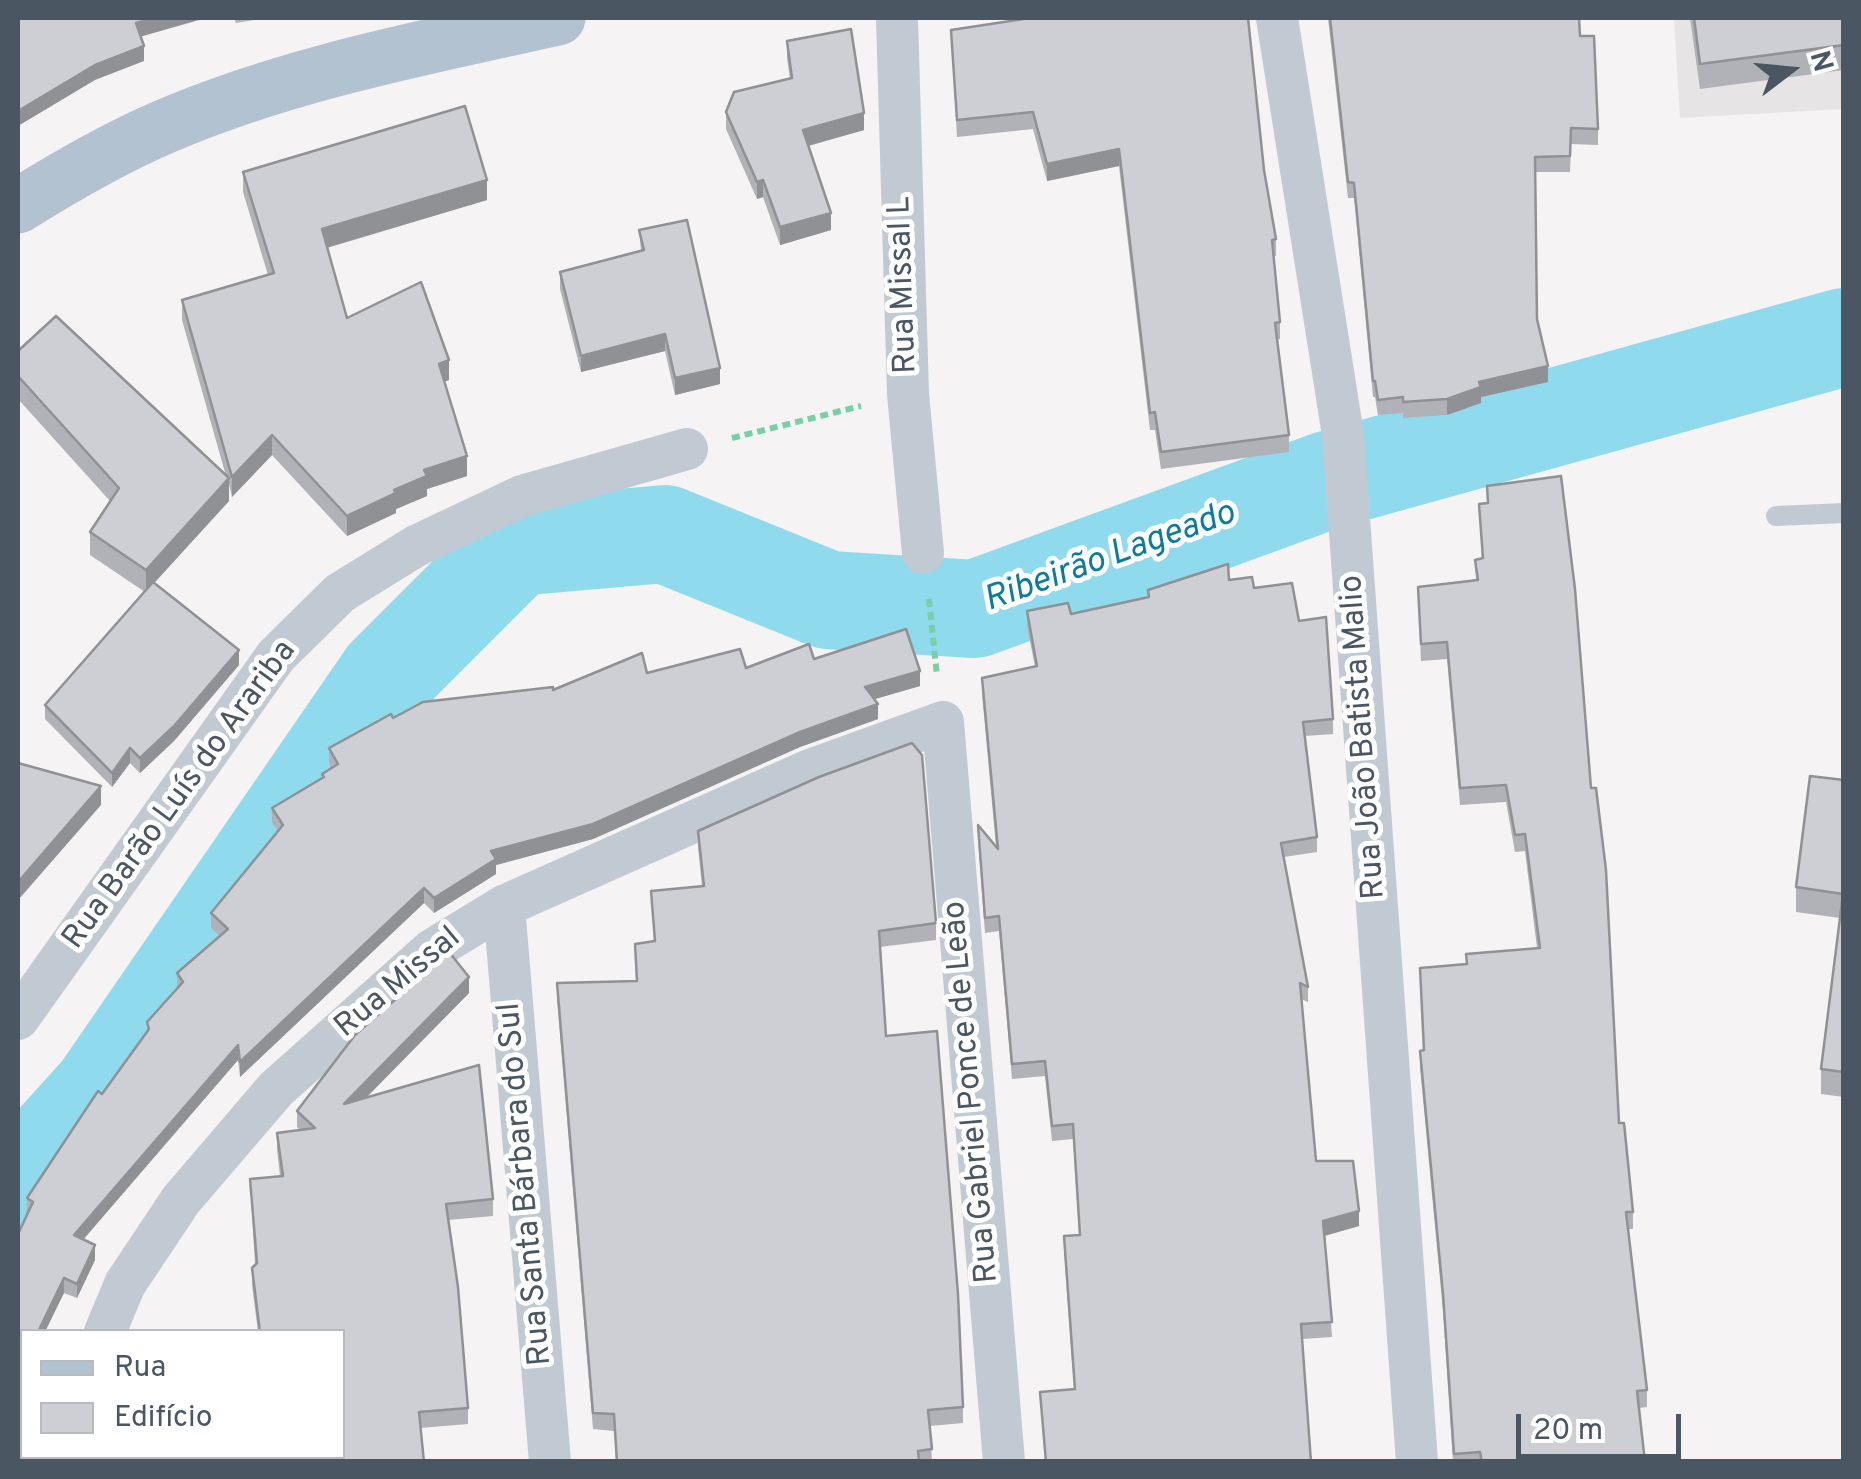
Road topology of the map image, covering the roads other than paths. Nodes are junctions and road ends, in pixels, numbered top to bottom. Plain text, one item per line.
1 (558, 18) edge
2 (897, 18) edge
3 (1277, 18) edge
4 (18, 206) edge
5 (687, 449) road end
6 (1844, 513) edge
7 (1776, 516) dead end
8 (924, 553) road end
9 (861, 751) joint
10 (504, 906) junction
11 (18, 1018) edge
12 (107, 1329) edge
13 (550, 1462) edge
14 (1004, 1462) edge
15 (1416, 1462) edge

1 - 4 main road
2 - 8 street, Rua Missal L
3 - 15 street, Rua João Batista Malio
5 - 11 street, Rua Barão Luís do Arariba
6 - 7 lane
9 - 10 street, Rua Missal
9 - 14 street, Rua Gabriel Ponce de Leão
10 - 12 street, Rua Missal
10 - 13 street, Rua Santa Bárbara do Sul

